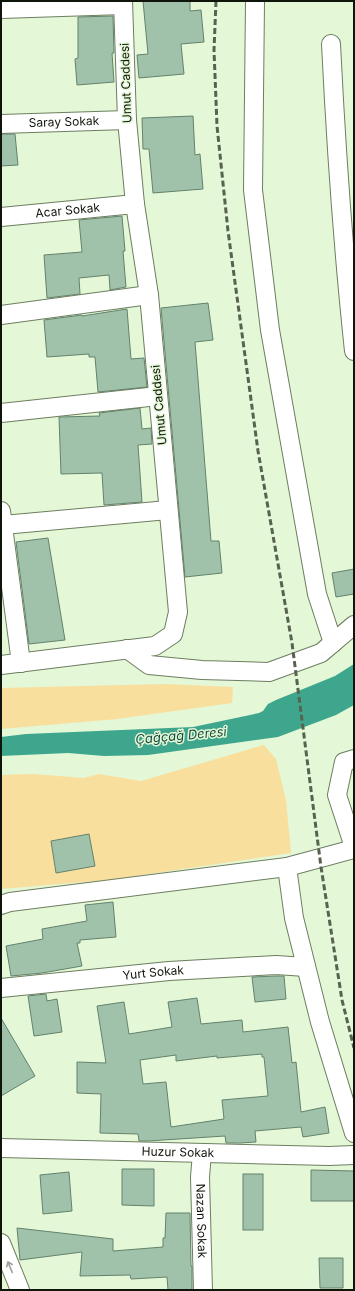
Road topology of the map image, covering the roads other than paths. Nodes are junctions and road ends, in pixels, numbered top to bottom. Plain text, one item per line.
1 (255, 1) edge
2 (123, 3) edge
3 (1, 10) edge
4 (331, 44) dead end
5 (127, 120) junction
6 (1, 124) edge
7 (135, 204) junction
8 (1, 217) edge
9 (149, 295) junction
10 (1, 315) edge
11 (354, 351) edge
12 (158, 396) junction
13 (1, 413) edge
14 (168, 510) junction
15 (2, 518) edge
16 (354, 625) edge
17 (333, 642) junction
18 (128, 649) junction
19 (20, 663) junction
20 (1, 665) edge
21 (354, 759) edge
22 (354, 848) edge
23 (287, 867) junction
24 (1, 905) edge
25 (306, 967) junction
26 (1, 988) edge
27 (354, 1133) edge
28 (1, 1148) edge
29 (202, 1153) junction
30 (354, 1155) edge
31 (1, 1243) edge
32 (20, 1290) edge
33 (203, 1290) edge

1 - 17 street
2 - 3 street
2 - 5 street, Umut Caddesi
4 - 11 street
5 - 6 street, Saray Sokak
5 - 7 street, Umut Caddesi
7 - 8 street, Acar Sokak
7 - 9 street, Umut Caddesi
9 - 10 street
9 - 12 street, Umut Caddesi
12 - 13 street
12 - 14 street, Umut Caddesi
14 - 15 street
14 - 18 street, Umut Caddesi
15 - 19 street
16 - 17 street
17 - 18 street
18 - 19 street, Umut Caddesi
19 - 20 street, Umut Caddesi
21 - 22 street
22 - 23 street
23 - 24 street
23 - 25 street
25 - 26 street, Yurt Sokak
25 - 27 street
28 - 29 street, Huzur Sokak
29 - 30 street, Huzur Sokak
29 - 33 street, Nazan Sokak
32 -> 31 street

